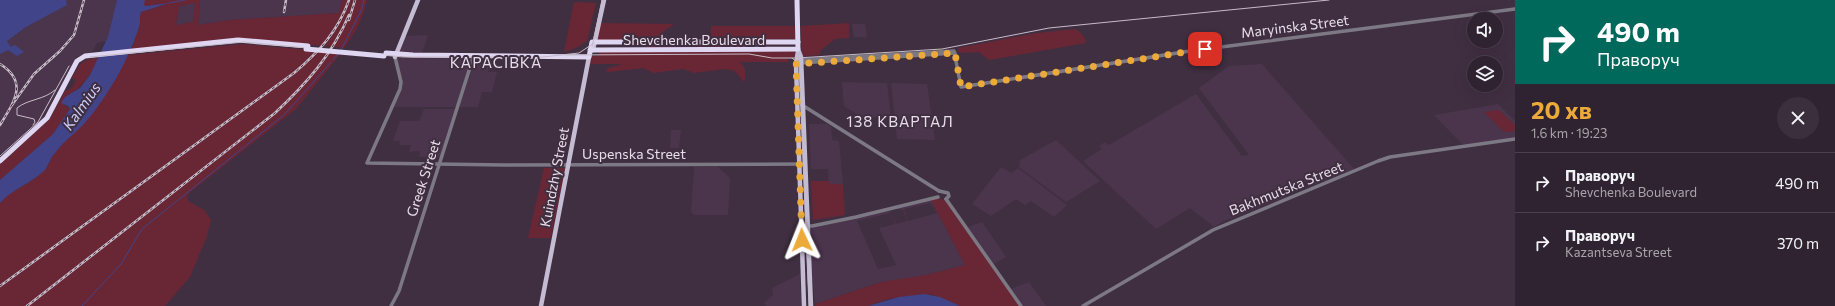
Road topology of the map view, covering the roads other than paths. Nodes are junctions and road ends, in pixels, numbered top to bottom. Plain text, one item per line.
1 (418, 0) edge
2 (602, 0) edge
3 (797, 0) edge
4 (1515, 9) edge
5 (593, 42) junction
6 (645, 42) junction
7 (750, 42) junction
8 (798, 42) junction
9 (750, 49) junction
10 (798, 49) junction
11 (644, 50) junction
12 (591, 53) junction
13 (396, 56) junction
14 (474, 57) junction
15 (799, 62) junction
16 (802, 105) junction
17 (800, 112) junction
18 (813, 112) junction
19 (1515, 139) edge
20 (0, 161) edge
21 (440, 164) junction
22 (569, 164) junction
23 (802, 164) junction
24 (939, 191) junction
25 (938, 197) junction
26 (946, 199) junction
27 (804, 226) junction
28 (390, 306) edge
29 (541, 306) edge
30 (804, 306) edge
31 (811, 306) edge
32 (1022, 306) edge
33 (1082, 306) edge

1 - 13 main road
2 - 5 main road, Kuindzhy Street
3 - 8 highway
4 - 15 street, Maryinska Street
5 - 6 highway, Shevchenka Boulevard
5 - 12 highway, Kuindzhy Street
6 - 7 highway, Shevchenka Boulevard
6 - 11 highway
7 - 8 highway, Shevchenka Boulevard
7 - 9 highway
8 - 10 highway
9 - 10 highway, Shevchenka Boulevard
9 - 11 highway, Shevchenka Boulevard
10 - 15 main road
11 - 12 highway, Shevchenka Boulevard
12 - 14 highway, Shevchenka Boulevard
12 - 22 main road, Kuindzhy Street
13 - 14 highway, Shevchenka Boulevard
13 - 20 highway, Shevchenka Boulevard, bridge
13 - 21 street, Uspenska Street
14 - 21 street, Greek Street
15 - 16 main road
15 - 17 main road
16 - 17 main road
16 - 18 street
17 - 18 street
17 - 23 main road
18 - 24 street
19 - 33 street, Bakhmutska Street
21 - 22 street, Uspenska Street
21 - 28 street, Greek Street
22 - 23 street, Uspenska Street
22 - 29 main road, Kuindzhy Street
23 - 27 main road
24 - 25 street
24 - 26 street
25 - 26 street
25 - 27 street
26 - 32 street
27 - 30 main road
27 - 31 main road

